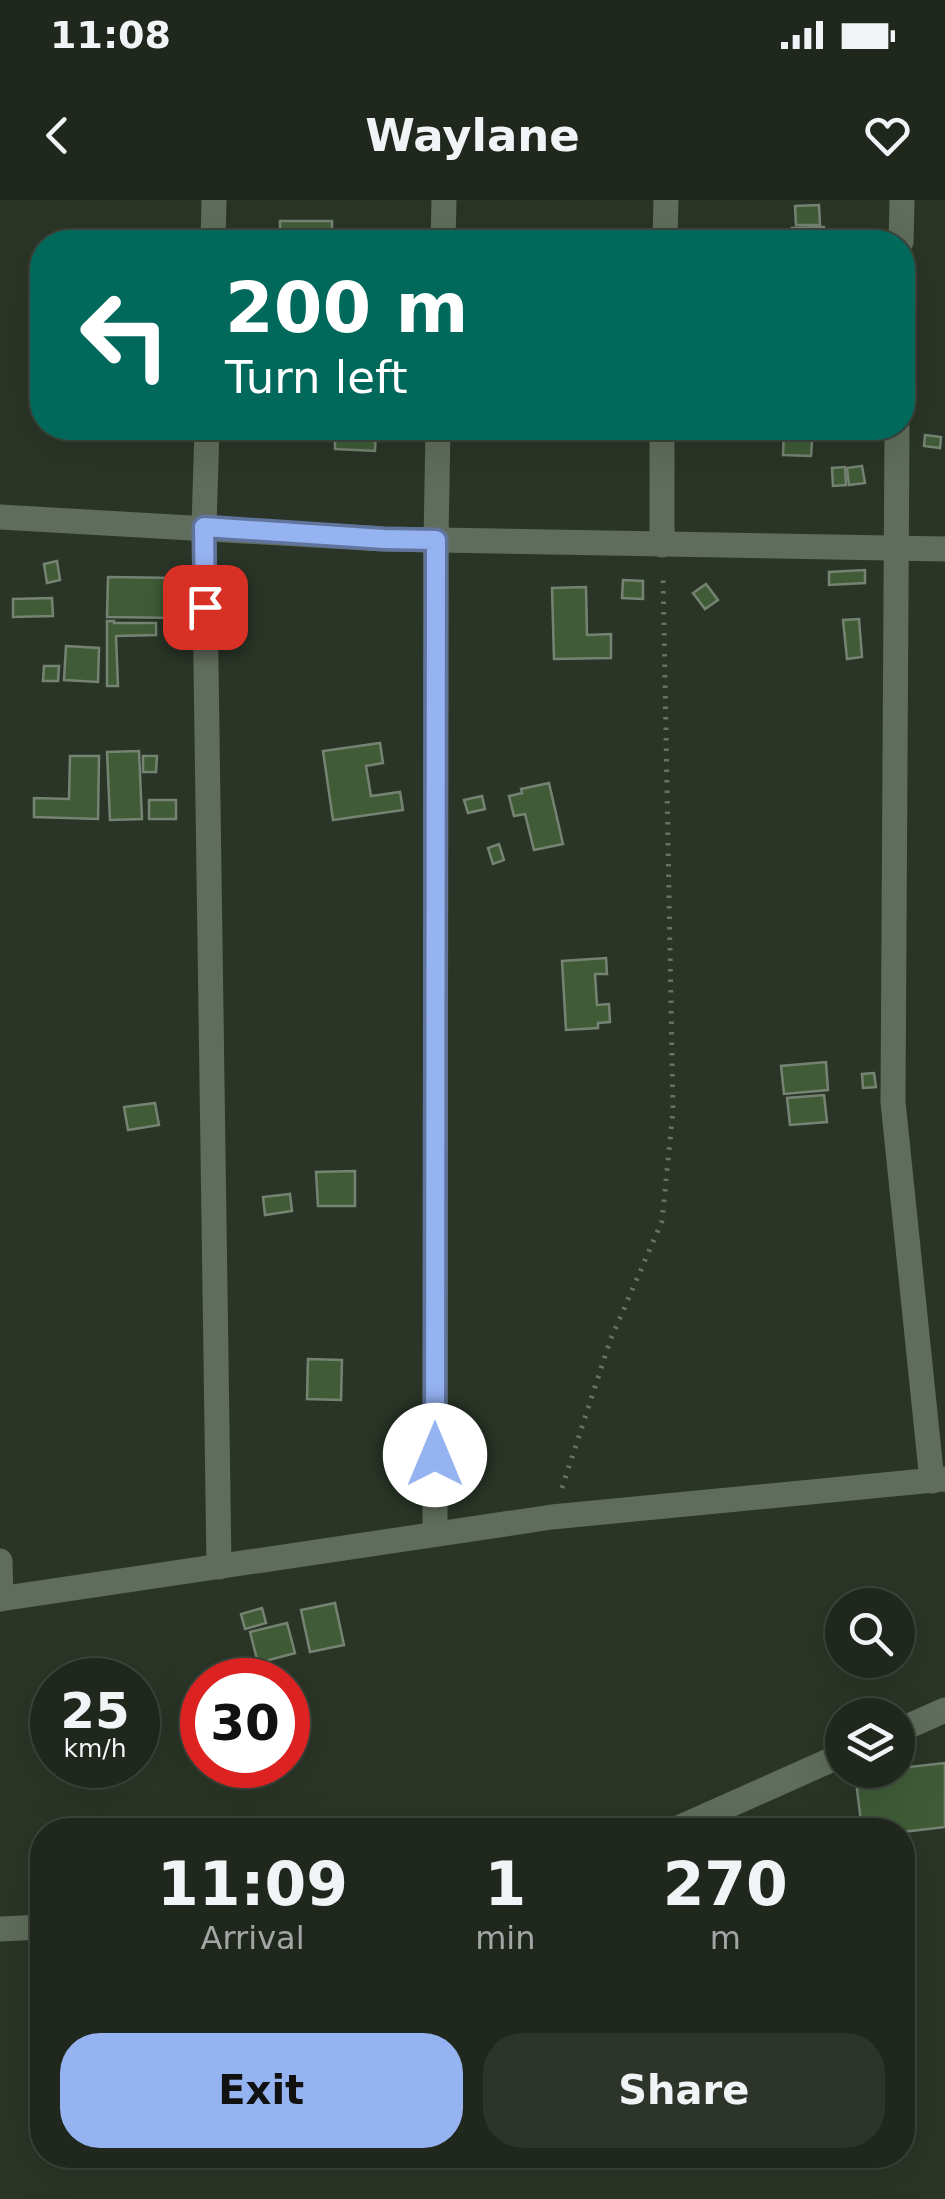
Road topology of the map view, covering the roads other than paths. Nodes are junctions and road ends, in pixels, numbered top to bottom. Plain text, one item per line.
1 (214, 200) edge
2 (444, 200) edge
3 (666, 200) edge
4 (902, 200) edge
5 (213, 230) edge
6 (443, 230) edge
7 (665, 230) edge
8 (901, 230) edge
9 (207, 440) edge
10 (438, 440) edge
11 (662, 440) edge
12 (897, 440) edge
13 (0, 517) edge
14 (204, 527) junction
15 (436, 540) junction
16 (662, 545) junction
17 (895, 550) junction
18 (945, 550) edge
19 (938, 1480) edge
20 (435, 1534) junction
21 (0, 1561) edge
22 (218, 1566) junction
23 (1, 1599) edge
24 (945, 1710) edge
25 (915, 1723) edge
26 (825, 1763) edge
27 (701, 1818) edge
28 (30, 1928) edge
29 (0, 1929) edge

1 - 5 street
2 - 6 street
3 - 7 street
4 - 8 street
9 - 14 street
10 - 15 street
11 - 16 street
12 - 17 street
13 - 14 street
14 - 15 street
14 - 22 street
15 - 16 street
15 - 20 street
16 - 17 street
17 - 18 street
17 - 19 street
19 - 20 street
20 - 22 street
21 - 23 street
22 - 23 street
24 - 25 street
26 - 27 street
28 - 29 street

